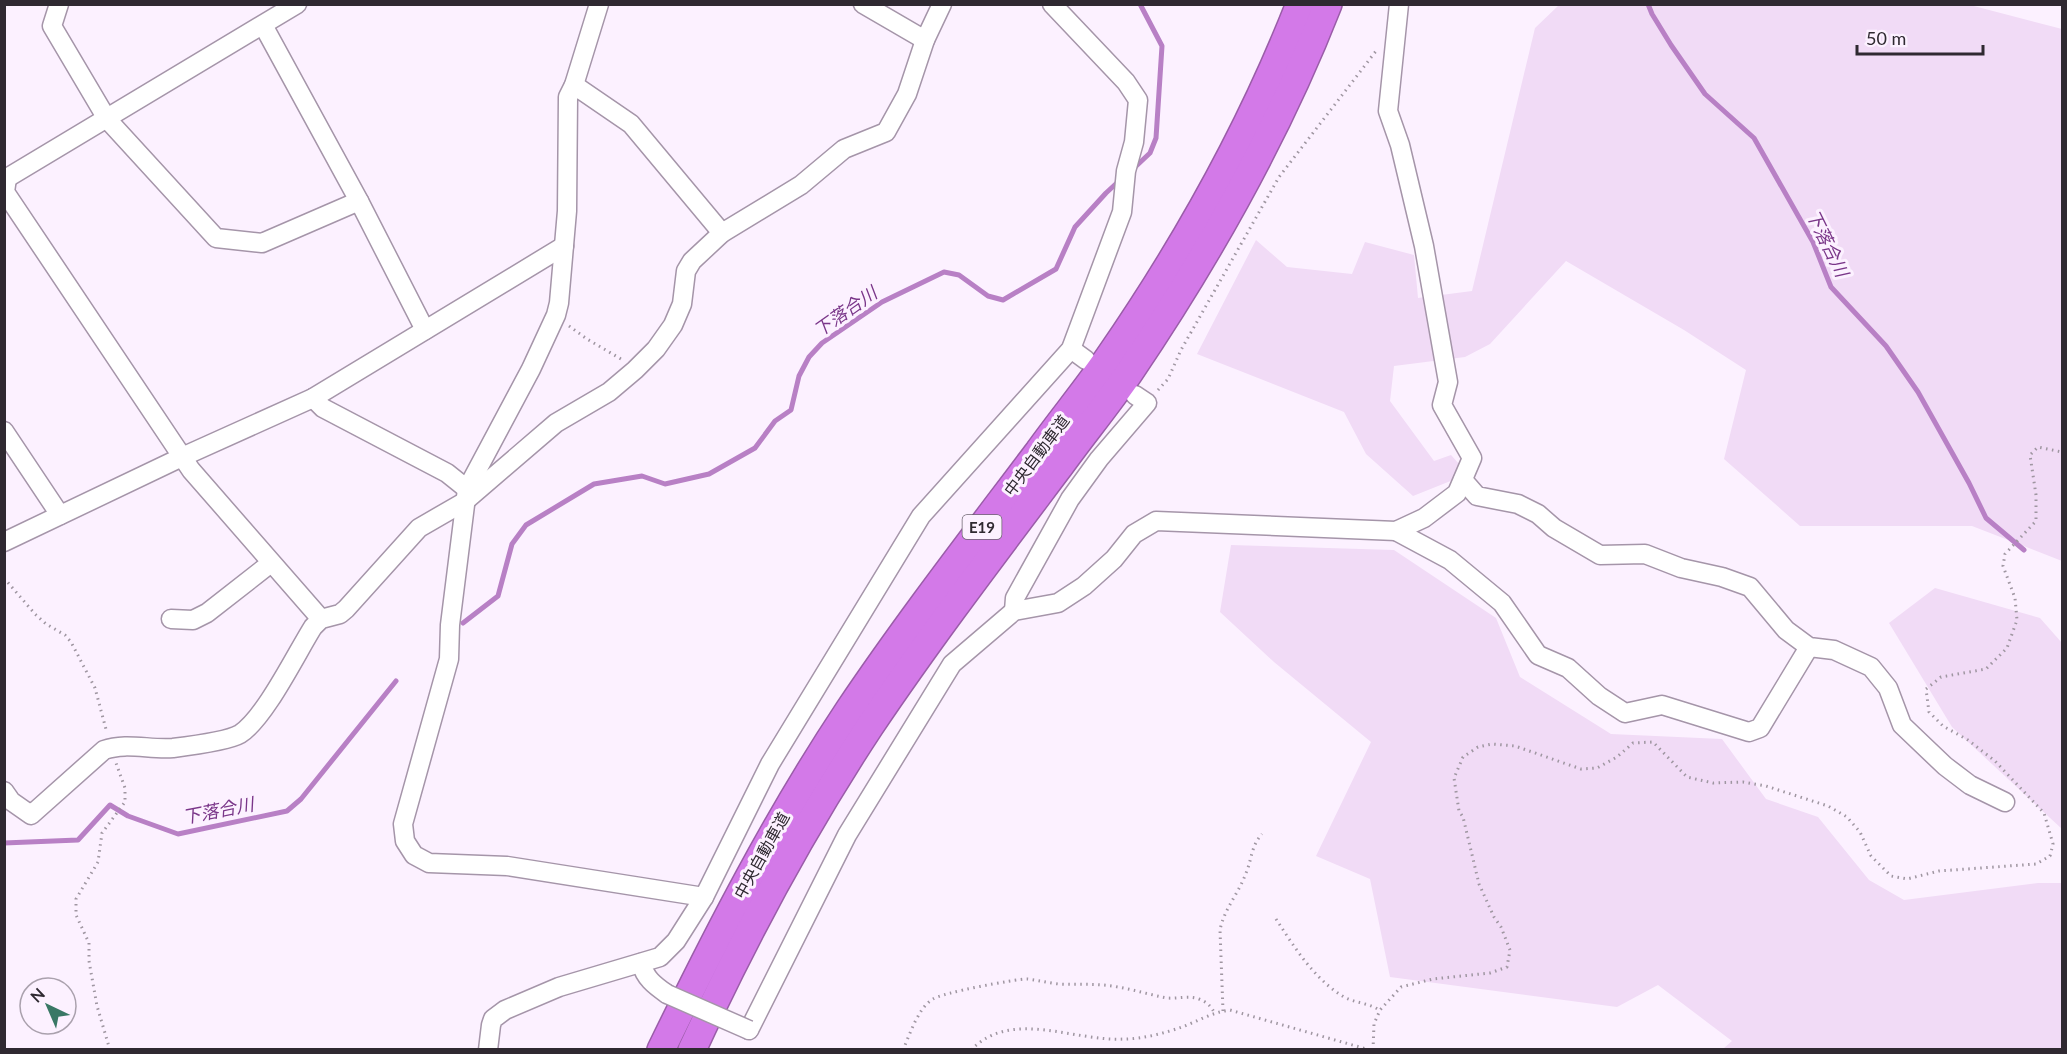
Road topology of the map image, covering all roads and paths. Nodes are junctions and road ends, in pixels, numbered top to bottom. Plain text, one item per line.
1 (59, 4) edge
2 (297, 4) edge
3 (599, 4) edge
4 (863, 4) edge
5 (942, 4) edge
6 (1052, 4) edge
7 (1300, 4) edge
8 (1328, 4) edge
9 (1399, 4) edge
10 (263, 25) junction
11 (1395, 28) junction
12 (925, 40) junction
13 (574, 85) junction
14 (107, 119) junction
15 (5, 184) edge
16 (359, 201) junction
17 (722, 233) junction
18 (564, 246) junction
19 (556, 315) junction
20 (425, 330) junction
21 (635, 370) junction
22 (313, 398) junction
23 (1141, 399) joint
24 (4, 431) edge
25 (2062, 452) edge
26 (182, 457) junction
27 (1463, 480) junction
28 (466, 495) junction
29 (60, 515) junction
30 (1396, 531) junction
31 (4, 542) edge
32 (271, 563) junction
33 (4, 578) edge
34 (1014, 610) junction
35 (171, 619) dead end
36 (321, 620) junction
37 (1809, 647) junction
38 (111, 747) junction
39 (4, 791) edge
40 (2005, 802) dead end
41 (1262, 834) dead end
42 (704, 897) junction
43 (1276, 920) dead end
44 (641, 963) junction
45 (1381, 1009) junction
46 (1223, 1011) junction
47 (1215, 1014) junction
48 (110, 1050) edge
49 (488, 1050) edge
50 (661, 1050) edge
51 (692, 1050) edge
52 (903, 1050) edge
53 (971, 1050) edge
54 (1372, 1050) edge

1 - 14 street
2 - 10 street
3 - 13 street
4 - 12 street
5 - 12 street
6 - 42 street
7 - 50 highway, 中央自動車道 / E19
8 - 51 highway, 中央自動車道 / E19
9 - 11 street
10 - 14 street
10 - 16 street
11 - 23 path
11 - 27 street
12 - 17 street
13 - 17 street
13 - 18 street
14 - 15 street
14 - 16 street
15 - 26 street
16 - 20 street
17 - 21 street
18 - 19 street
18 - 20 street
19 - 21 path
19 - 28 street
20 - 22 street
21 - 28 street
22 - 26 street
22 - 28 street
23 - 34 street
24 - 29 street
25 - 45 path
26 - 29 street
26 - 32 street
27 - 30 street
27 - 37 street
28 - 36 street
28 - 42 street
29 - 31 street
30 - 34 street
30 - 37 street
32 - 35 street
32 - 36 street
33 - 38 path
34 - 44 street, bridge
36 - 38 street
37 - 40 street
38 - 39 street
38 - 48 path
41 - 46 path
42 - 44 street
43 - 45 path
44 - 49 street
45 - 54 path
46 - 47 path
46 - 54 path
47 - 52 path
47 - 53 path

